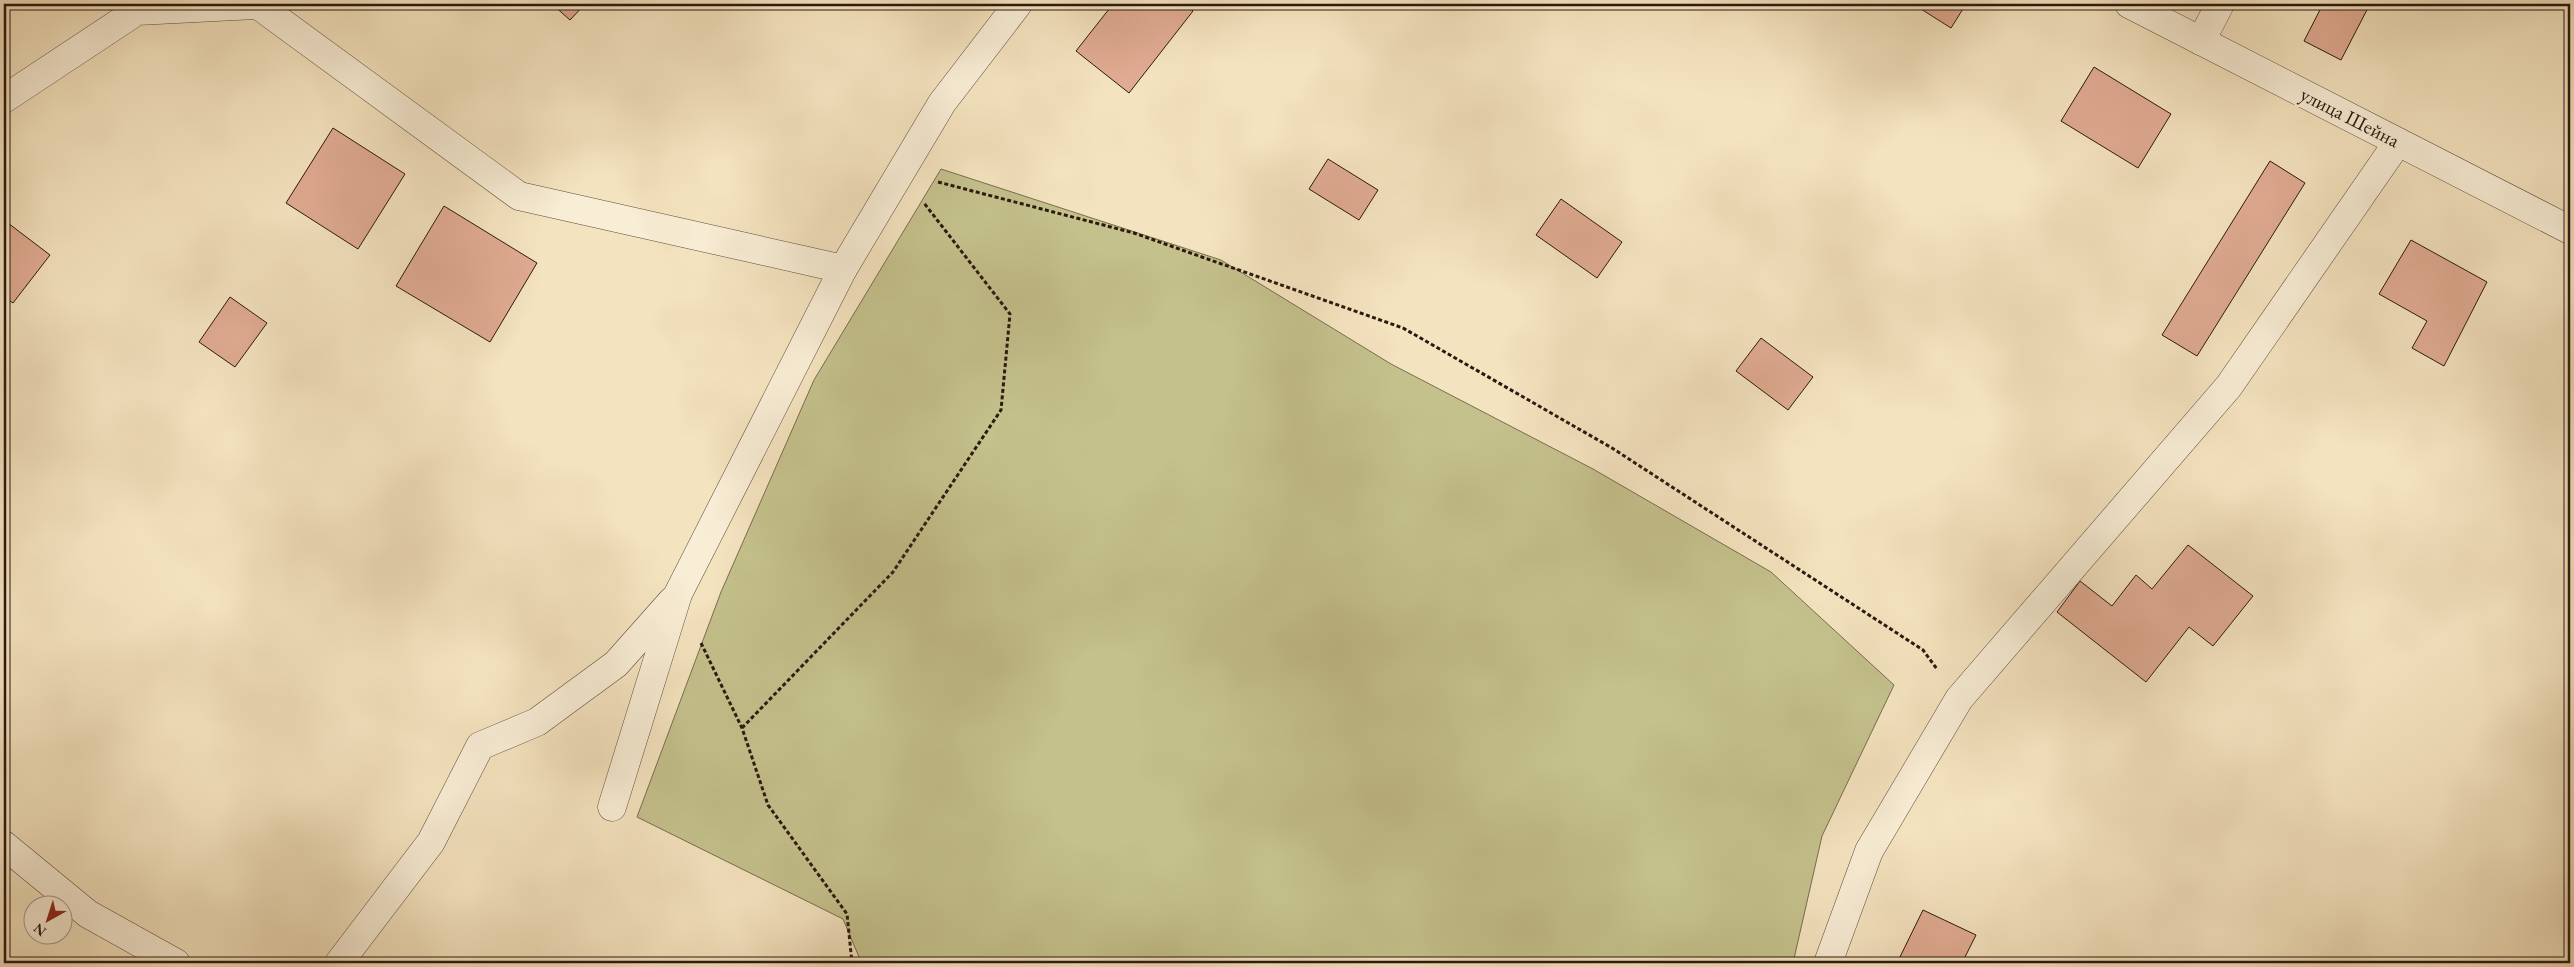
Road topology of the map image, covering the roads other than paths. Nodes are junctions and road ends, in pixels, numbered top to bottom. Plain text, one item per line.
1 (1018, 4) edge
2 (2129, 4) edge
3 (2220, 4) edge
4 (2201, 40) junction
5 (4, 99) edge
6 (2398, 142) junction
7 (2570, 230) edge
8 (843, 269) junction
9 (678, 594) junction
10 (612, 807) dead end
11 (4, 845) edge
12 (176, 963) edge
13 (339, 963) edge
14 (1828, 963) edge

1 - 8 street
2 - 4 street, улица Шейна
3 - 4 street
4 - 6 street, улица Шейна
5 - 8 street
6 - 7 street, улица Шейна
6 - 14 street
8 - 9 street
9 - 10 street
9 - 13 street
11 - 12 street

